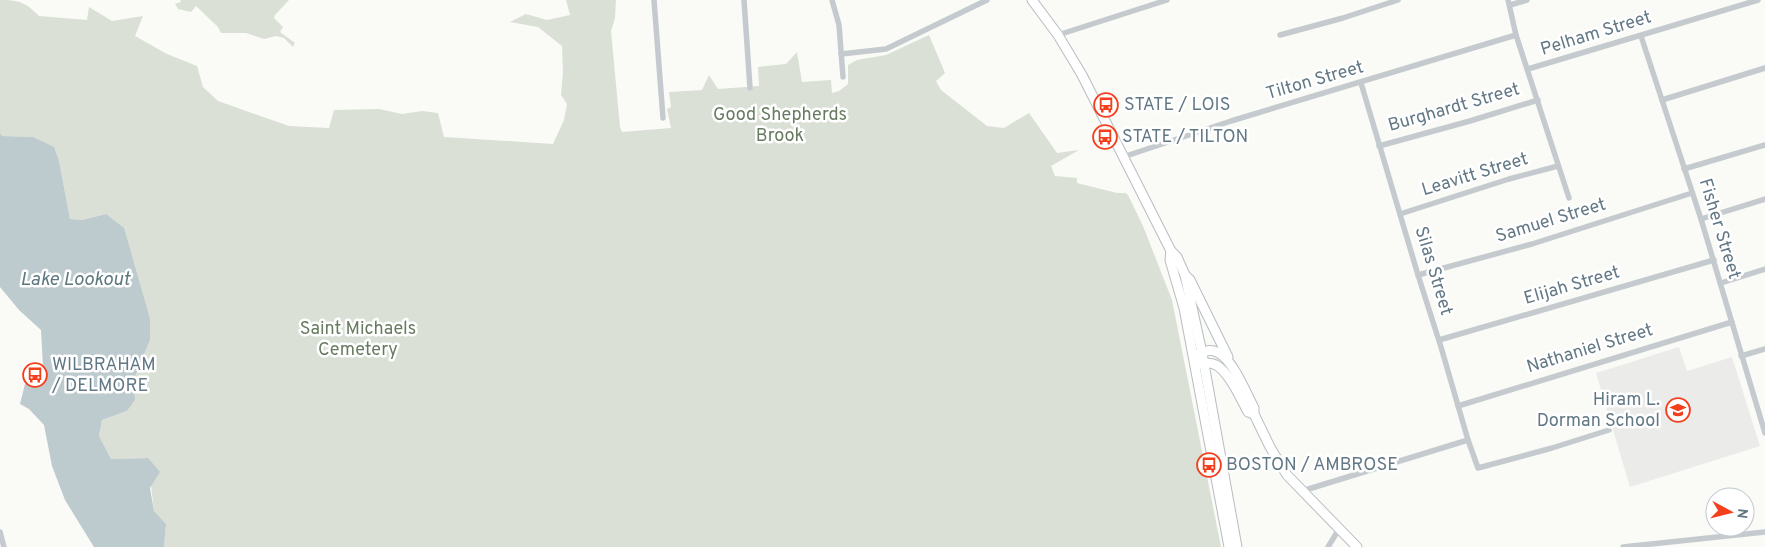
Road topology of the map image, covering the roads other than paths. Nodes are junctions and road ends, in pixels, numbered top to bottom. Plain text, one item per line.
1 (654, 0) edge
2 (744, 0) edge
3 (987, 0) edge
4 (1032, 0) edge
5 (1167, 0) edge
6 (1398, 0) edge
7 (1527, 0) edge
8 (1758, 0) edge
9 (833, 1) edge
10 (1509, 3) edge
11 (1058, 35) junction
12 (1516, 35) junction
13 (1280, 36) dead end
14 (1641, 36) junction
15 (841, 54) junction
16 (1765, 68) edge
17 (1528, 69) junction
18 (842, 78) dead end
19 (1361, 83) junction
20 (750, 88) dead end
21 (1538, 100) junction
22 (1662, 100) junction
23 (663, 118) dead end
24 (1765, 145) edge
25 (1379, 146) junction
26 (1123, 156) junction
27 (1558, 166) junction
28 (1684, 169) junction
29 (1692, 193) junction
30 (1569, 198) dead end
31 (1765, 200) edge
32 (1400, 214) junction
33 (1701, 219) junction
34 (1171, 251) junction
35 (1714, 260) junction
36 (1765, 269) edge
37 (1185, 275) junction
38 (1418, 275) junction
39 (1721, 283) junction
40 (1732, 322) junction
41 (1439, 340) junction
42 (1765, 349) edge
43 (1202, 352) junction
44 (1741, 356) junction
45 (1193, 361) junction
46 (1204, 363) junction
47 (1231, 364) junction
48 (1458, 406) junction
49 (1254, 414) junction
50 (1609, 430) dead end
51 (1765, 433) edge
52 (1468, 440) junction
53 (1302, 491) junction
54 (1338, 529) junction
55 (0, 532) edge
56 (1765, 532) edge
57 (4, 547) edge
58 (1229, 547) edge
59 (1237, 547) edge
60 (1328, 547) edge
61 (1357, 547) edge
62 (1623, 547) edge

1 - 23 street
2 - 20 street
3 - 15 street
4 - 11 main road
5 - 11 street
6 - 13 street
7 - 10 street
8 - 14 street, Pelham Street
9 - 15 street
10 - 12 street
11 - 26 main road
12 - 17 street
12 - 19 street, Tilton Street
14 - 17 street, Pelham Street
14 - 22 street, Fisher Street
15 - 18 street
16 - 22 street
17 - 21 street
19 - 25 street, Silas Street
19 - 26 street, Tilton Street
21 - 25 street, Burghardt Street
21 - 27 street
22 - 28 street, Fisher Street
24 - 28 street
25 - 32 street, Silas Street
26 - 34 main road
27 - 30 street
27 - 32 street, Leavitt Street
28 - 29 street, Fisher Street
29 - 33 street, Fisher Street
29 - 38 street, Samuel Street
31 - 33 street
32 - 38 street, Silas Street
33 - 35 street, Fisher Street
34 - 37 main road
34 - 45 main road
35 - 39 street, Fisher Street
35 - 41 street, Elijah Street
36 - 39 street
37 - 43 main road
37 - 47 main road
38 - 41 street, Silas Street
39 - 40 street, Fisher Street
40 - 44 street, Fisher Street
40 - 48 street, Nathaniel Street
41 - 48 street, Silas Street
42 - 44 street
43 - 45 main road
43 - 46 main road
43 - 47 main road
44 - 51 street, Fisher Street
45 - 46 main road
45 - 58 main road
46 - 49 main road
46 - 59 main road
47 - 49 main road
48 - 52 street, Silas Street
49 - 53 main road
50 - 52 street, Silas Street
52 - 53 street
53 - 54 main road
54 - 60 street
54 - 61 main road
55 - 57 street
56 - 62 street

